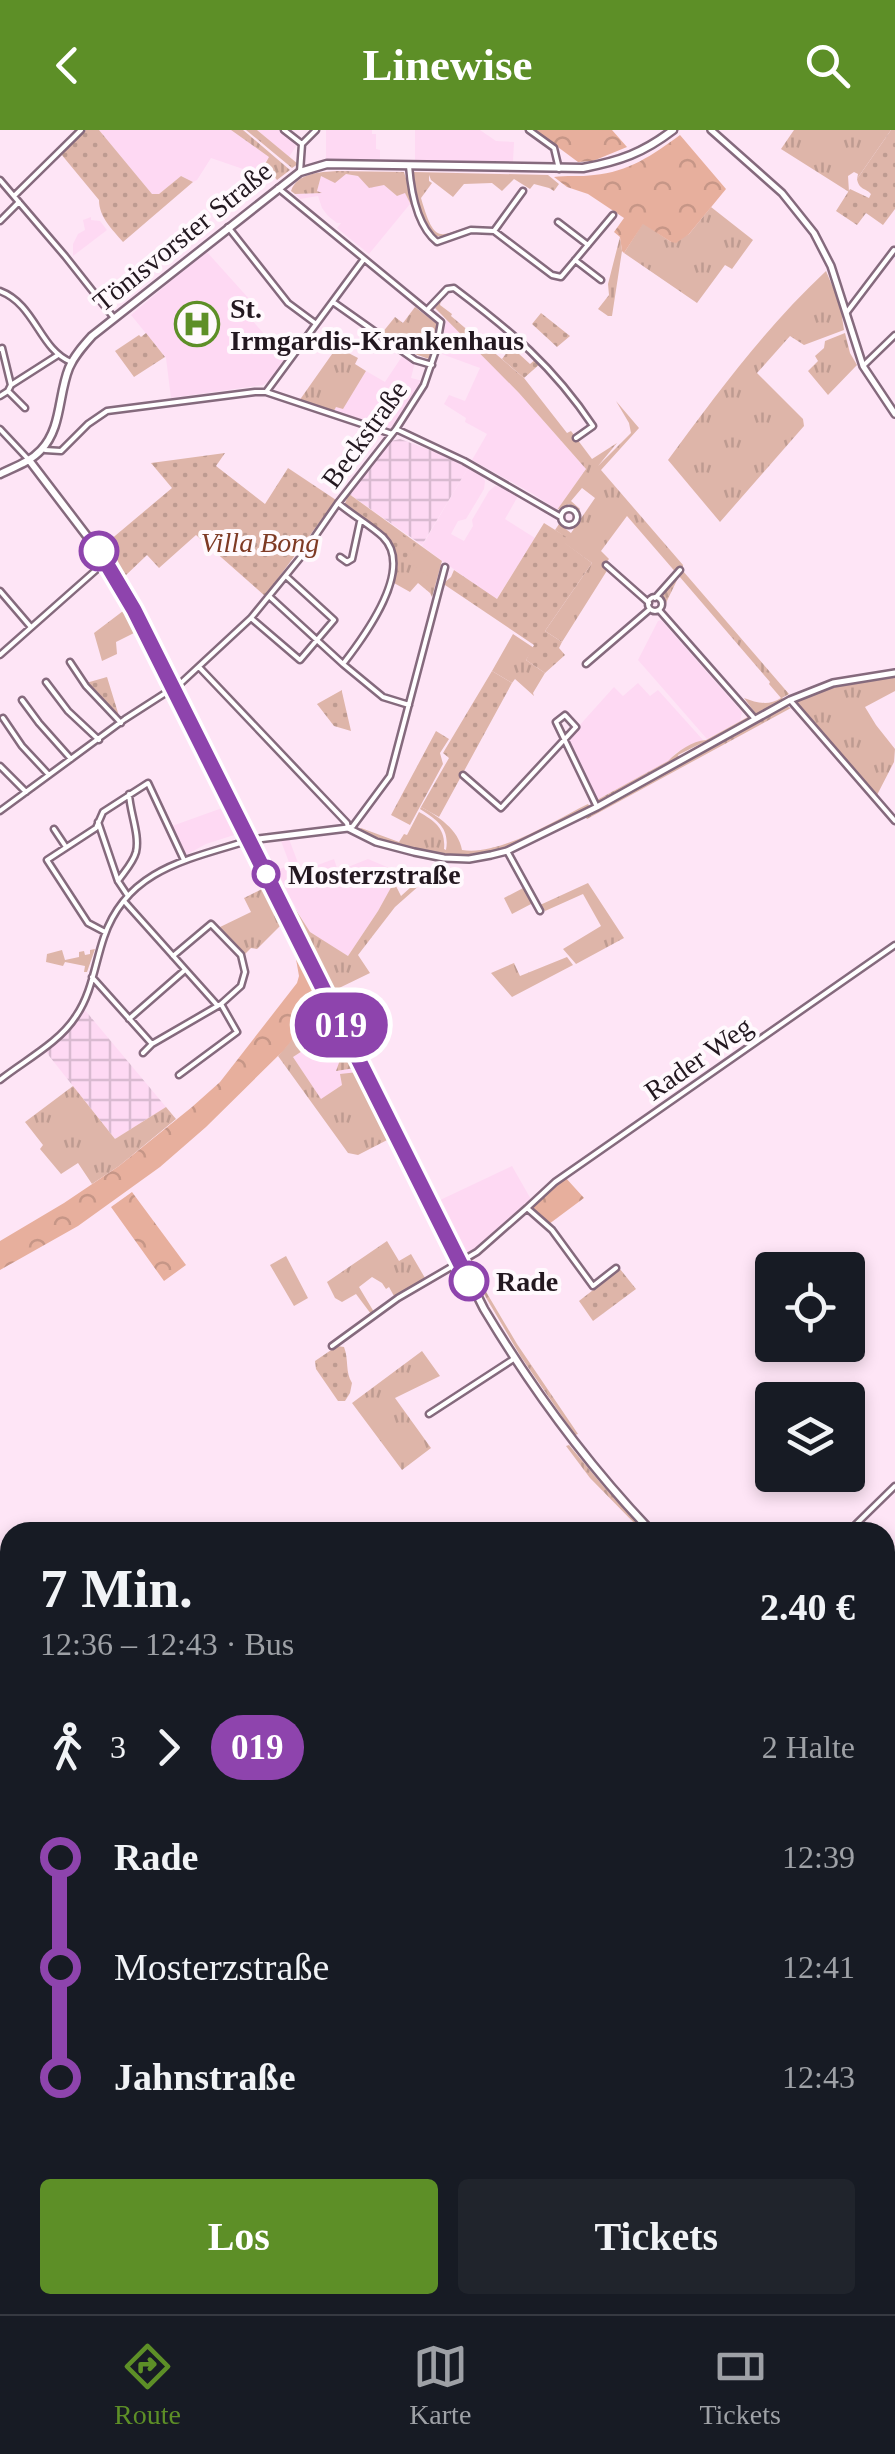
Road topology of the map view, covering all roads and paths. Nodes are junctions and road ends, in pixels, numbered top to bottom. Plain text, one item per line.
1 (81, 130) edge
2 (284, 130) edge
3 (316, 130) edge
4 (529, 130) edge
5 (673, 130) edge
6 (711, 130) edge
7 (302, 144) junction
8 (409, 166) junction
9 (559, 168) junction
10 (300, 172) junction
11 (0, 180) edge
12 (278, 188) junction
13 (523, 191) dead end
14 (14, 196) junction
15 (20, 202) junction
16 (613, 215) dead end
17 (0, 222) edge
18 (558, 222) dead end
19 (228, 227) junction
20 (494, 231) junction
21 (588, 245) junction
22 (894, 250) edge
23 (365, 258) junction
24 (575, 260) junction
25 (601, 280) dead end
26 (0, 292) edge
27 (332, 302) junction
28 (428, 309) junction
29 (847, 312) junction
30 (114, 318) junction
31 (316, 324) junction
32 (895, 335) edge
33 (0, 349) edge
34 (58, 356) junction
35 (72, 362) junction
36 (432, 364) junction
37 (863, 366) junction
38 (10, 388) junction
39 (266, 392) junction
40 (0, 396) edge
41 (25, 408) dead end
42 (895, 414) edge
43 (0, 429) edge
44 (394, 432) junction
45 (576, 438) dead end
46 (42, 449) junction
47 (30, 460) junction
48 (0, 474) edge
49 (338, 503) junction
50 (561, 517) dead end
51 (360, 522) junction
52 (340, 557) dead end
53 (106, 561) junction
54 (606, 565) dead end
55 (445, 567) dead end
56 (680, 570) dead end
57 (286, 576) junction
58 (0, 592) edge
59 (270, 597) junction
60 (655, 598) junction
61 (650, 606) junction
62 (658, 610) junction
63 (251, 618) junction
64 (30, 626) junction
65 (317, 640) junction
66 (0, 655) edge
67 (70, 662) dead end
68 (343, 664) junction
69 (586, 664) dead end
70 (199, 667) junction
71 (895, 673) edge
72 (46, 682) dead end
73 (174, 688) junction
74 (22, 700) dead end
75 (790, 700) junction
76 (410, 705) junction
77 (3, 718) dead end
78 (755, 719) junction
79 (121, 723) junction
80 (98, 740) junction
81 (564, 740) junction
82 (72, 759) junction
83 (0, 766) edge
84 (463, 774) dead end
85 (49, 775) junction
86 (26, 792) junction
87 (130, 794) junction
88 (597, 806) junction
89 (0, 811) edge
90 (98, 822) junction
91 (895, 822) edge
92 (348, 828) junction
93 (54, 829) dead end
94 (250, 840) junction
95 (66, 848) junction
96 (508, 850) junction
97 (184, 860) junction
98 (118, 881) junction
99 (126, 898) junction
100 (540, 911) dead end
101 (106, 932) junction
102 (895, 945) edge
103 (173, 956) junction
104 (186, 970) junction
105 (92, 977) junction
106 (219, 1004) junction
107 (129, 1019) junction
108 (152, 1044) junction
109 (143, 1053) dead end
110 (179, 1075) dead end
111 (0, 1080) edge
112 (528, 1208) junction
113 (459, 1262) junction
114 (616, 1268) dead end
115 (332, 1346) dead end
116 (516, 1358) junction
117 (429, 1414) dead end
118 (895, 1486) edge
119 (643, 1522) edge
120 (858, 1522) edge

1 - 14 street
2 - 7 street
3 - 7 street
4 - 9 street
5 - 9 main road, Tönisvorster Straße
6 - 29 street
7 - 10 street
8 - 9 main road, Tönisvorster Straße
8 - 10 main road, Tönisvorster Straße
8 - 20 street
10 - 12 main road, Tönisvorster Straße
11 - 14 street
12 - 19 main road, Tönisvorster Straße
12 - 23 street
13 - 20 street
14 - 15 street
15 - 17 street
15 - 30 street
16 - 21 street
18 - 21 street
19 - 30 main road, Tönisvorster Straße
19 - 31 street
20 - 24 street
21 - 24 street
22 - 29 street
23 - 27 street
23 - 28 street
24 - 25 street
26 - 34 street
27 - 31 street
27 - 36 street
28 - 36 street, Beckstraße
28 - 45 street
29 - 37 street
30 - 35 main road, Tönisvorster Straße
31 - 39 street
32 - 37 street
33 - 38 street
34 - 35 street
34 - 38 street
35 - 46 main road, Tönisvorster Straße
36 - 44 street, Beckstraße
37 - 42 street
38 - 40 street
38 - 41 street
39 - 44 street
39 - 46 street
43 - 47 street
44 - 49 street, Beckstraße
44 - 50 street
46 - 47 main road, Tönisvorster Straße
47 - 48 main road, Tönisvorster Straße
47 - 53 main road
49 - 51 street
49 - 57 street, Beckstraße
51 - 52 street
51 - 68 street
53 - 64 street
53 - 73 main road
54 - 61 street
55 - 76 street
56 - 60 street
57 - 59 street, Beckstraße
57 - 65 street
58 - 64 street
59 - 63 street, Beckstraße
59 - 65 street
60 - 61 street
60 - 62 street
61 - 62 street
61 - 69 street
62 - 78 street
63 - 65 street
63 - 70 street, Beckstraße
64 - 66 street
65 - 68 street
67 - 79 street
68 - 76 street
70 - 73 street, Beckstraße
70 - 92 street
71 - 75 street
72 - 80 street
73 - 79 street, Beckstraße
73 - 94 main road
74 - 82 street
75 - 78 street
75 - 91 street
76 - 92 street
77 - 85 street
78 - 88 street
79 - 80 street, Beckstraße
80 - 82 street, Beckstraße
81 - 81 street
81 - 84 street
81 - 88 street
82 - 85 street, Beckstraße
83 - 86 street
85 - 86 street, Beckstraße
86 - 89 street, Beckstraße
87 - 90 street
87 - 97 street
87 - 98 street
88 - 96 street
90 - 95 street
90 - 98 street
92 - 94 street
92 - 96 street
93 - 95 street
94 - 97 street
94 - 113 main road
95 - 101 street
96 - 100 street
97 - 99 street
98 - 99 street
99 - 101 street
99 - 103 street
101 - 105 street
102 - 112 street, Rader Weg
103 - 104 street
103 - 106 street
104 - 106 street
104 - 107 street
105 - 107 street
105 - 111 street
106 - 108 street
106 - 110 street
107 - 108 street
108 - 109 street
112 - 113 street, Rader Weg
112 - 114 street
113 - 115 street, Rader Weg
113 - 116 main road
116 - 117 street
116 - 119 main road
118 - 120 street

